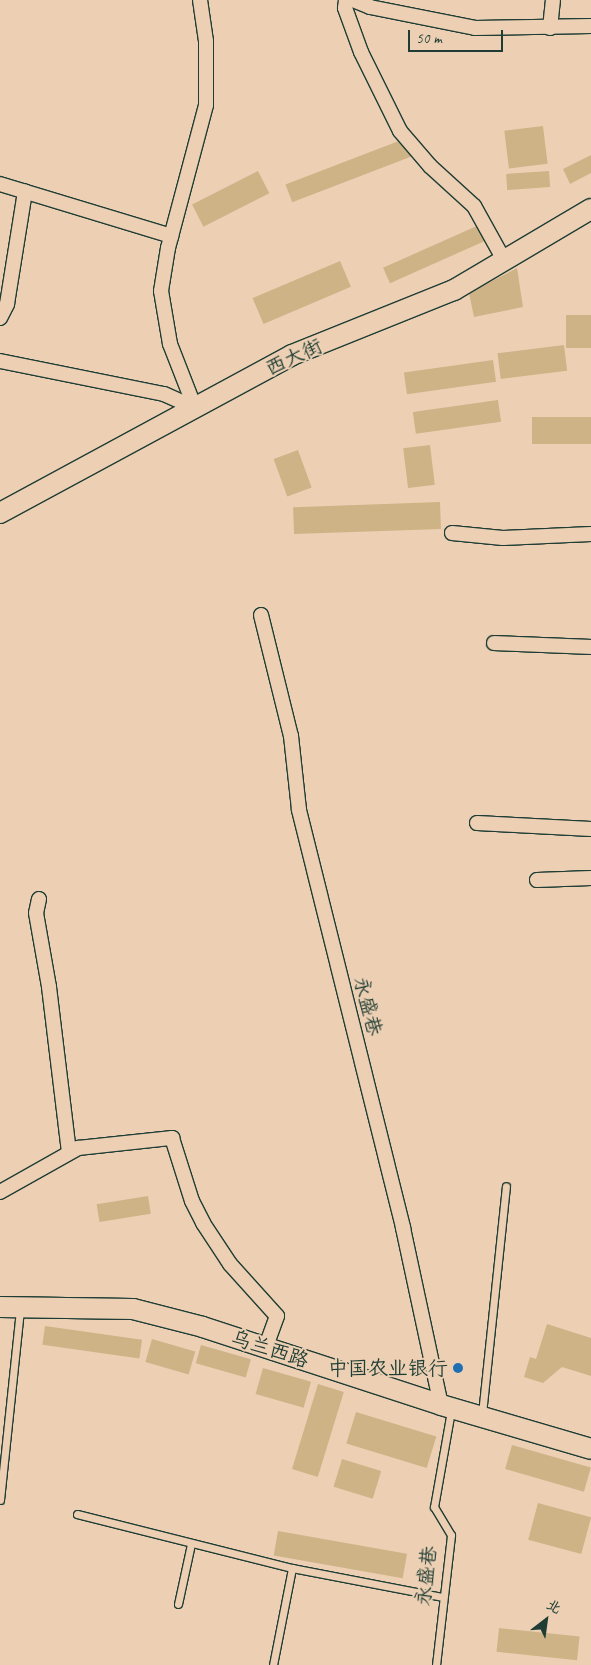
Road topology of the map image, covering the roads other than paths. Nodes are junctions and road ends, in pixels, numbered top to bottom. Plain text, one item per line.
1 (200, 0) edge
2 (346, 0) edge
3 (353, 0) edge
4 (553, 0) edge
5 (591, 26) edge
6 (550, 28) junction
7 (0, 184) edge
8 (25, 191) junction
9 (591, 209) edge
10 (171, 236) junction
11 (505, 262) junction
12 (0, 318) edge
13 (0, 361) edge
14 (195, 408) junction
15 (0, 513) edge
16 (452, 533) dead end
17 (591, 534) edge
18 (261, 615) dead end
19 (494, 644) dead end
20 (591, 647) edge
21 (477, 823) dead end
22 (591, 829) edge
23 (591, 878) edge
24 (537, 880) dead end
25 (40, 899) dead end
26 (69, 1152) junction
27 (506, 1186) dead end
28 (0, 1192) edge
29 (21, 1306) junction
30 (0, 1308) edge
31 (266, 1347) junction
32 (447, 1407) junction
33 (482, 1417) junction
34 (591, 1449) edge
35 (0, 1500) edge
36 (77, 1514) dead end
37 (191, 1544) junction
38 (292, 1568) junction
39 (443, 1597) junction
40 (178, 1604) dead end
41 (273, 1665) edge
42 (436, 1665) edge

1 - 10 street
2 - 11 street
3 - 6 street
4 - 6 street
5 - 6 street
7 - 8 street
8 - 10 street
8 - 12 street
9 - 11 main road, 西大街
10 - 14 street
11 - 14 main road, 西大街
13 - 14 street
14 - 15 main road, 西大街
16 - 17 street
18 - 32 street, 永盛巷
19 - 20 street
21 - 22 street
23 - 24 street
25 - 26 street
26 - 28 street
26 - 31 street
27 - 33 lane
29 - 30 main road, 乌兰西路
29 - 31 main road, 乌兰西路
29 - 35 lane
31 - 32 main road, 乌兰西路
32 - 33 main road, 乌兰西路
32 - 39 lane, 永盛巷
33 - 34 main road, 乌兰西路
36 - 37 lane
37 - 38 lane
37 - 40 lane
38 - 39 lane
38 - 41 lane
39 - 42 lane, 永盛巷

